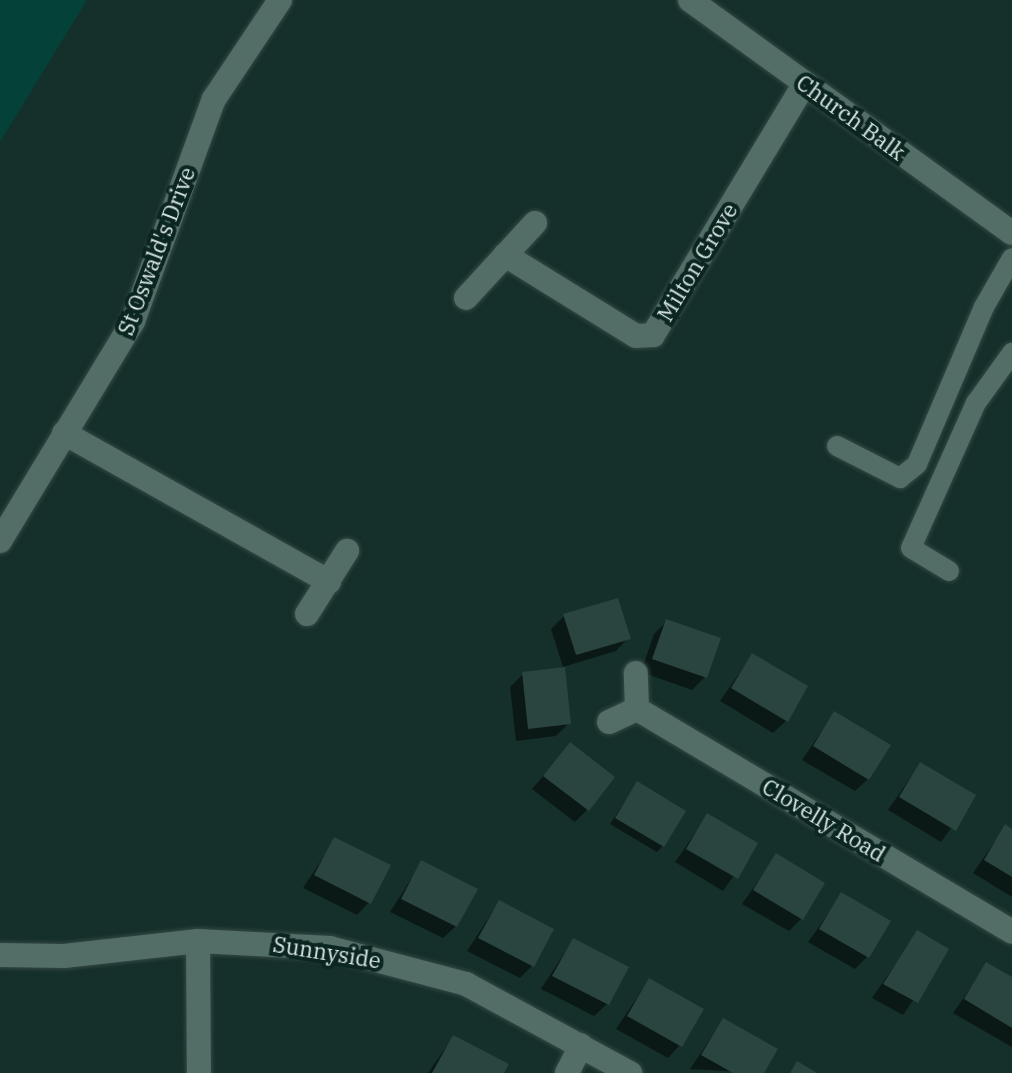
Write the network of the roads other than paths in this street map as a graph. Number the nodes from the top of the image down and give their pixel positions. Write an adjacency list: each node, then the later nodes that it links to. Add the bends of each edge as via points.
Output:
1 (280, 0): 10 (street, St Oswald's Drive, via 214,99 133,321)
2 (690, 0): 3 (street, Church Balk)
3 (805, 83): 5 (street, Church Balk); 6 (street, Milton Grove, via 653,335 636,336)
4 (535, 223): 6 (street)
5 (1012, 233)
6 (505, 255): 8 (street)
7 (1012, 258): 11 (lane, via 984,307 917,464 900,478)
8 (466, 298)
9 (1012, 353): 14 (lane, via 970,414 911,548)
10 (64, 433): 12 (street, St Oswald's Drive); 15 (street)
11 (837, 446)
12 (0, 541)
13 (347, 551): 15 (street)
14 (949, 571)
15 (329, 582): 16 (street)
16 (307, 614)
17 (636, 673): 18 (street)
18 (637, 709): 19 (street); 20 (street, Clovelly Road)
19 (609, 722)
20 (1012, 932)
21 (198, 941): 22 (street, Sunnyside, via 64,956); 23 (street, Sunnyside, via 330,948 399,963 466,984); 24 (street)
22 (0, 955)
23 (581, 1045): 25 (street); 26 (street, Sunnyside)
24 (199, 1073)
25 (567, 1073)
26 (630, 1073)

